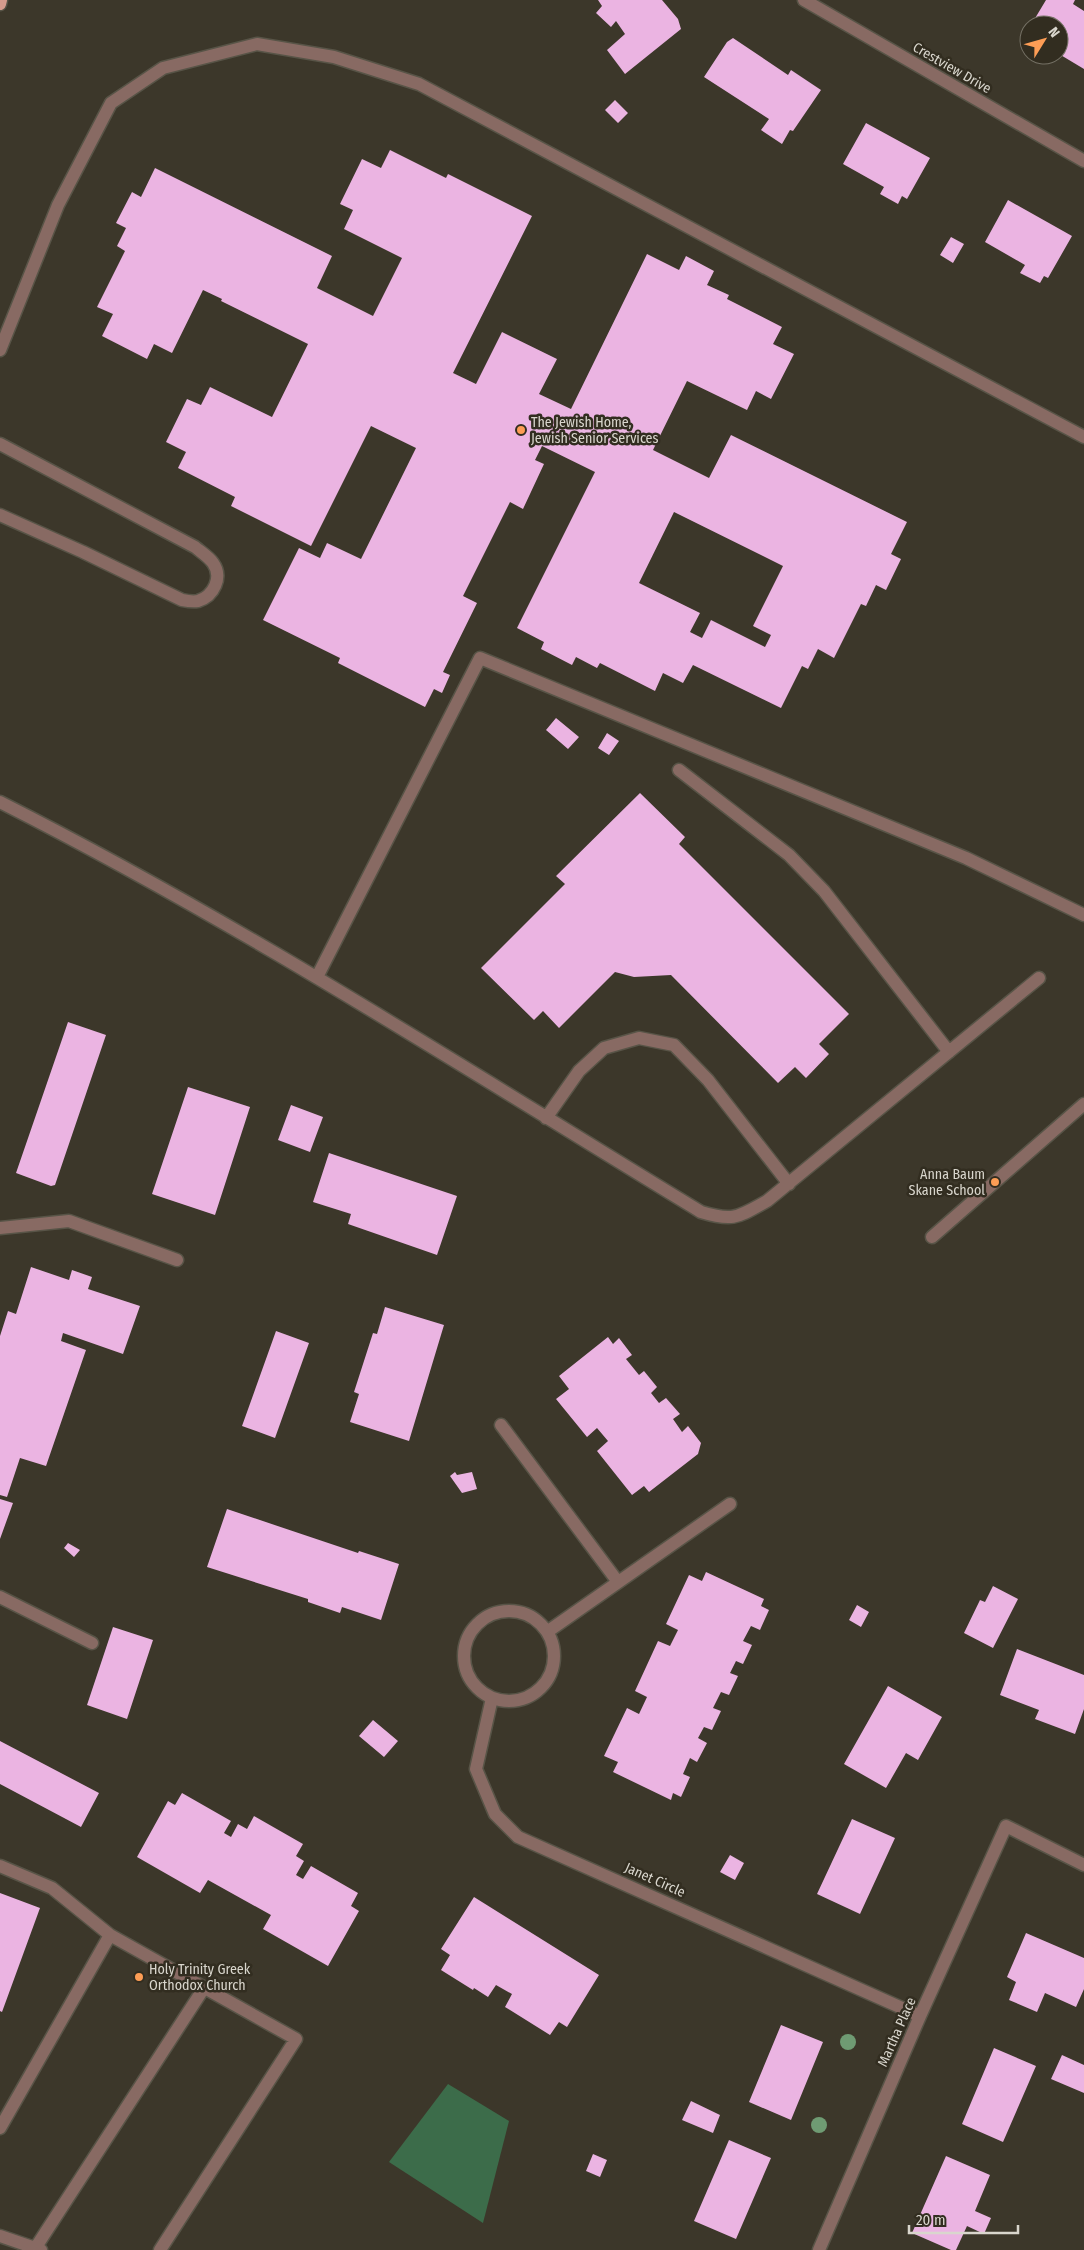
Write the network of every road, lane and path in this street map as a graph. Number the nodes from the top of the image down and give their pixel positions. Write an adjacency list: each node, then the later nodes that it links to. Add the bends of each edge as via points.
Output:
1 (804, 0): 2 (street, Crestview Drive)
2 (1084, 161)
3 (0, 350): 4 (street, via 58,205 112,103 164,68 257,44 334,57 419,84)
4 (1084, 437)
5 (0, 444): 6 (street, via 196,547 214,563 218,575 216,587 197,601 182,600)
6 (0, 515)
7 (679, 770): 12 (street, via 789,855 824,890)
8 (0, 802): 10 (street, via 85,845)
9 (1084, 915): 10 (street, via 966,858 480,658)
10 (317, 977): 14 (street)
11 (1039, 978): 12 (street)
12 (949, 1052): 15 (street)
13 (1084, 1104): 17 (street)
14 (546, 1118): 15 (street, via 701,1212 724,1219 767,1201); 15 (street, via 579,1071 604,1048 639,1038 674,1046 708,1080)
15 (789, 1184)
16 (0, 1228): 18 (street, via 69,1221)
17 (932, 1237)
18 (177, 1260)
19 (501, 1425): 21 (street)
20 (730, 1504): 21 (street)
21 (618, 1582): 23 (street)
22 (0, 1596): 24 (street)
23 (547, 1632): 25 (street, via 554,1645 554,1660 552,1674 544,1686 520,1701); 25 (street, via 530,1615 517,1611 490,1615 478,1623 464,1649 465,1664 469,1678)
24 (92, 1643)
25 (492, 1698): 30 (street, Janet Circle, via 476,1769 495,1814 518,1837)
26 (1084, 1865): 30 (street, Martha Place, via 1006,1826)
27 (0, 1866): 28 (street, via 52,1888)
28 (110, 1935): 29 (street); 31 (street)
29 (204, 1988): 33 (street); 34 (street, via 296,2039)
30 (920, 2016): 35 (street, Martha Place)
31 (0, 2128)
32 (0, 2236): 33 (street)
33 (38, 2248)
34 (160, 2250)
35 (819, 2250)

